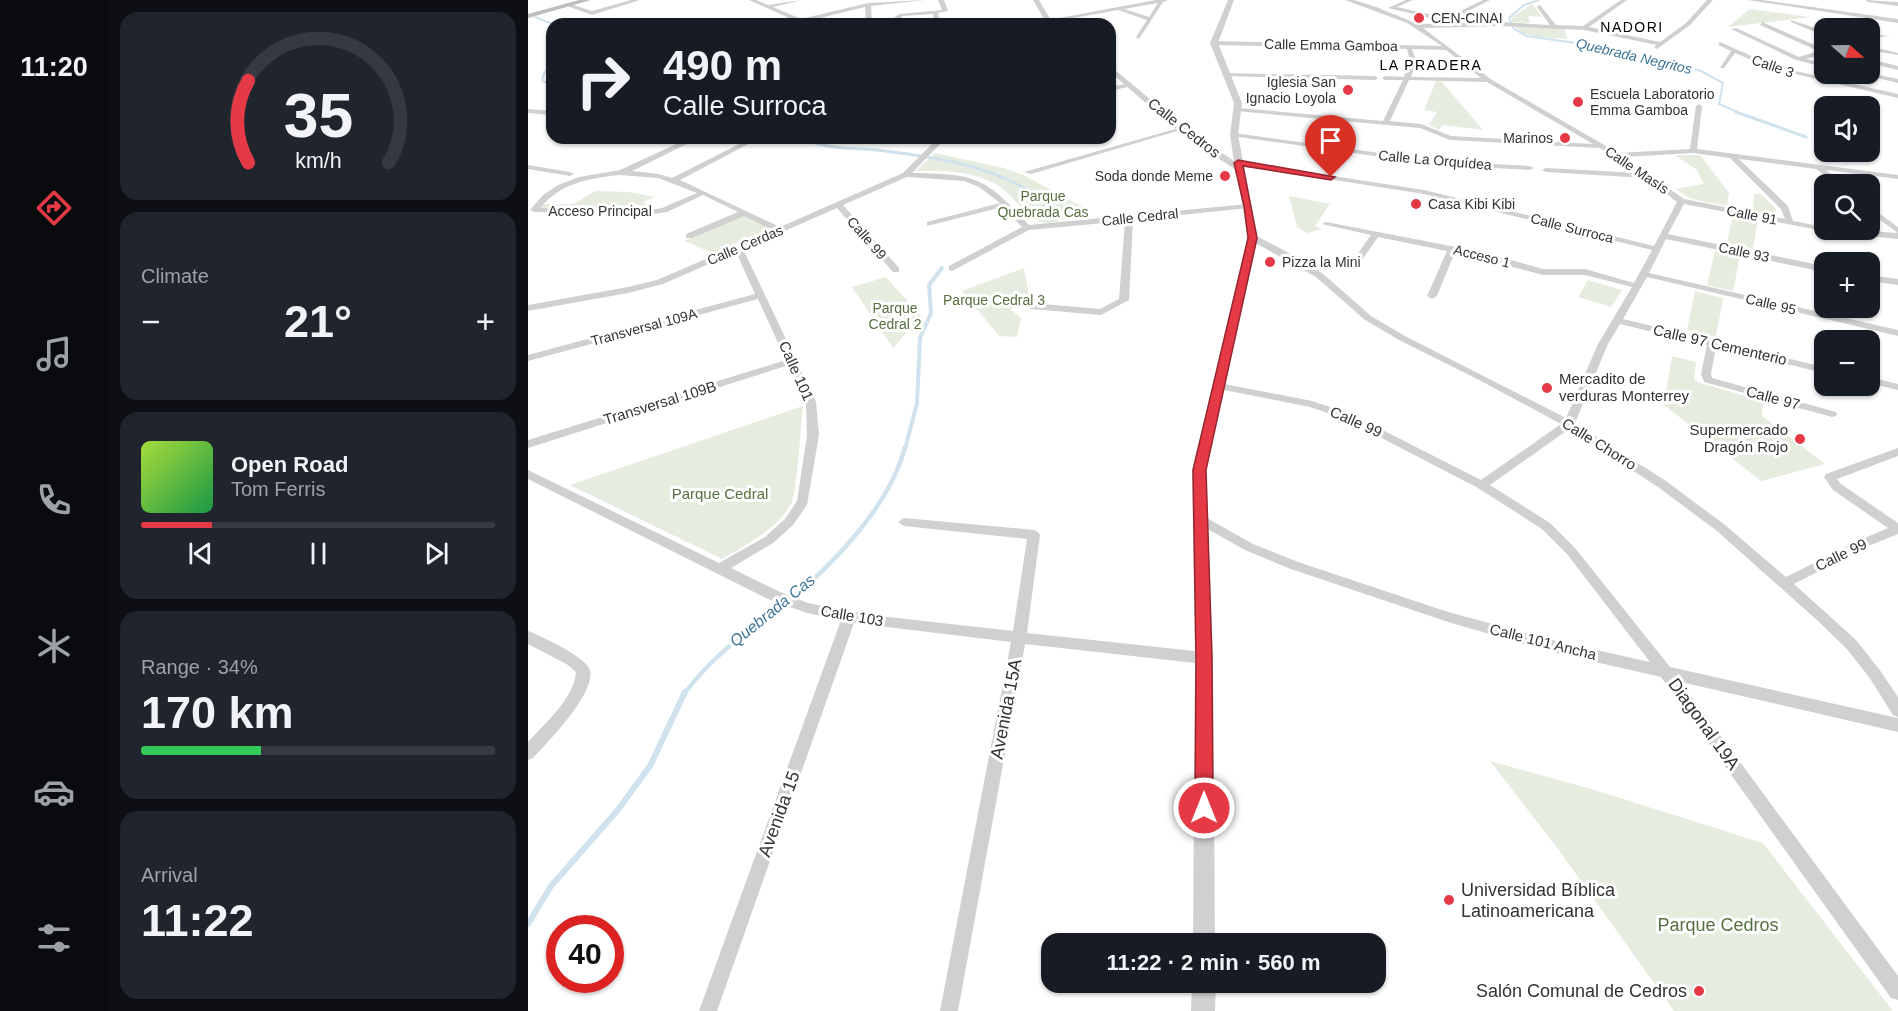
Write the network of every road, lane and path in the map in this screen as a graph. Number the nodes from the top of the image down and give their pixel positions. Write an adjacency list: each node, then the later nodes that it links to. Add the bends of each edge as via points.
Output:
1 (637, 0): 18 (street, via 592,12)
2 (752, 0): 21 (street)
3 (799, 0): 21 (street)
4 (923, 0): 20 (street)
5 (941, 0): 26 (street, via 945,11)
6 (1035, 0): 33 (street)
7 (1164, 0): 23 (street); 35 (street)
8 (1231, 0): 48 (street)
9 (1348, 0): 25 (street, Calle Masís)
10 (1410, 0): 24 (street)
11 (1487, 0): 24 (street, via 1447,20)
12 (1608, 0): 17 (street)
13 (1710, 0): 42 (street, via 1660,46)
14 (1751, 0): 37 (street)
15 (1868, 0): 19 (street)
16 (584, 1): 18 (main road)
17 (1622, 1): 42 (street)
18 (567, 3): 27 (main road)
19 (1898, 4)
20 (868, 5): 29 (street); 30 (street)
21 (767, 7): 28 (street)
22 (1540, 7): 41 (street)
23 (1116, 8): 34 (street); 35 (street)
24 (1394, 8): 25 (street)
25 (1385, 11): 40 (street, Calle Masís)
26 (935, 12): 31 (street); 32 (street)
27 (528, 17): 38 (main road)
28 (793, 18)
29 (813, 18)
30 (869, 18)
31 (899, 18)
32 (936, 18)
33 (1045, 18)
34 (1071, 18)
35 (1150, 19): 47 (street)
36 (1793, 21): 44 (street)
37 (1898, 21)
38 (528, 24)
39 (1762, 24): 51 (street)
40 (1418, 26): 41 (street); 52 (street, Calle Masís)
41 (1554, 26): 42 (street)
42 (1584, 28)
43 (1734, 29): 57 (street)
44 (1814, 30)
45 (1880, 36): 46 (street)
46 (1887, 36)
47 (1139, 37)
48 (1214, 43): 50 (street, Calle Emma Gamboa); 64 (street)
49 (1720, 44): 54 (street, Calle 3)
50 (1409, 47): 52 (street, Calle Emma Gamboa); 68 (street, via 1413,61)
51 (1814, 47)
52 (1448, 48): 69 (street, Calle Masís)
53 (1880, 50): 56 (street)
54 (1734, 51): 60 (street); 62 (street, Calle 3)
55 (1814, 54): 57 (street)
56 (1896, 54)
57 (1798, 59): 58 (street); 62 (street)
58 (1814, 63)
59 (1880, 64): 61 (street)
60 (1722, 67)
61 (1898, 68)
62 (1770, 70): 73 (street, Calle 3)
63 (1116, 73): 71 (street, Calle Cedros)
64 (1226, 75): 66 (street); 75 (street)
65 (1880, 77): 70 (street)
66 (1375, 78)
67 (1385, 78): 68 (street)
68 (1406, 78): 69 (street); 78 (street)
69 (1488, 80): 84 (street, Calle Masís)
70 (1898, 81)
71 (1130, 85): 72 (street); 79 (street, Calle Cedros)
72 (1116, 88)
73 (1898, 96)
74 (1699, 106): 85 (street)
75 (1238, 110): 78 (street); 80 (street)
76 (528, 111): 77 (street)
77 (546, 112)
78 (1386, 122): 84 (street, via 1421,126 1450,138)
79 (1181, 129): 88 (street, Calle Cedros); 93 (street)
80 (1234, 135): 88 (street); 90 (street, Calle La Orquídea, via 1438,163)
81 (682, 144): 95 (street)
82 (744, 144): 100 (street)
83 (935, 144): 97 (street, Calle Cerdas)
84 (1600, 146): 86 (street, Calle Masís)
85 (1693, 151): 86 (street); 87 (street)
86 (1614, 155): 98 (street, Calle Masís)
87 (1731, 155): 91 (street); 109 (street, via 1785,208)
88 (1238, 165): 105 (street); 124 (street, Calle Surroca, via 1424,192)
89 (528, 167): 94 (street)
90 (1530, 168)
91 (1819, 168): 96 (street); 99 (street)
92 (1546, 170): 98 (street)
93 (1028, 172)
94 (570, 174)
95 (620, 174): 100 (street, Acceso Principal); 101 (street, Acceso Principal, via 574,179 543,199 534,210 652,212)
96 (1827, 174)
97 (906, 175): 103 (street, via 968,180); 104 (street, Calle Cerdas)
98 (1647, 176): 102 (street, Calle Masís)
99 (1898, 177)
100 (674, 180): 101 (street, Acceso Principal)
101 (702, 193): 106 (street, Acceso Principal)
102 (1681, 201): 109 (street, Calle 91); 119 (street, Calle Masís)
103 (1005, 204): 110 (street); 113 (street)
104 (839, 205): 114 (street, Calle Cerdas); 128 (street, Calle 99)
105 (1248, 206): 108 (street, Calle Cedral); 121 (street)
106 (743, 213): 114 (street, Acceso Principal); 118 (street)
107 (1880, 217): 115 (street)
108 (1130, 219): 113 (street, Calle Cedral); 135 (street, via 1124,300 1101,312)
109 (1790, 223): 112 (street, Calle 91)
110 (930, 224)
111 (1326, 224): 116 (street, Acceso 1)
112 (1814, 227)
113 (1027, 228): 127 (street)
114 (780, 230): 122 (street, Calle Cerdas)
115 (1898, 231)
116 (1376, 234): 123 (street, Acceso 1); 125 (street)
117 (1880, 234): 120 (street)
118 (689, 236)
119 (1665, 236): 124 (street, Calle Masís); 126 (street, Calle 93)
120 (1898, 236)
121 (1253, 238): 144 (street); 147 (street, Calle Chorro, via 1319,275 1368,318)
122 (738, 248): 133 (street, Calle 101); 136 (street, Calle Cerdas, via 644,287)
123 (1452, 249): 132 (street, Acceso 1, via 1543,272 1585,272); 134 (street)
124 (1657, 249): 129 (street, Calle Masís)
125 (1359, 258)
126 (1814, 267)
127 (952, 268)
128 (896, 270)
129 (1644, 274): 132 (street, Calle Masís); 138 (street, Calle 95)
130 (1880, 280): 131 (street)
131 (1898, 282)
132 (1637, 286): 137 (street, Calle Masís)
133 (760, 296): 140 (street, Transversal 109A); 141 (street, Calle 101)
134 (1431, 296)
135 (1031, 306)
136 (528, 308)
137 (1616, 320): 139 (street, Calle 97 Cementerio); 147 (street, Calle Masís)
138 (1898, 333)
139 (1712, 343): 142 (street, Calle 97 Cementerio); 146 (street, Calle 97, via 1706,378 1714,383)
140 (528, 358)
141 (792, 361): 148 (street, Transversal 109B); 155 (street, Calle 101, via 812,402 813,435 803,502 789,522 768,540)
142 (1814, 368)
143 (1880, 383): 145 (street)
144 (1220, 386): 151 (street, Calle 99, via 1312,404 1347,416); 152 (street, via 1199,470)
145 (1898, 387)
146 (1832, 414)
147 (1569, 424): 151 (street); 156 (street, Calle Chorro, via 1662,484)
148 (528, 444)
149 (1898, 452): 154 (street, via 1832,474 1830,479)
150 (528, 474): 155 (street, Calle 103)
151 (1482, 485): 161 (street, Diagonal 19A, via 1546,526 1571,550)
152 (1201, 520): 160 (street); 161 (street, Calle 101 Ancha, via 1249,547 1293,565 1448,617 1556,647)
153 (904, 522): 159 (street, Avenida 15A, via 1034,535)
154 (1898, 529): 156 (street, Calle 99)
155 (721, 568): 157 (street, Calle 103, via 773,595 807,608)
156 (1785, 583): 162 (street, Calle Chorro, via 1851,644)
157 (849, 617): 159 (street, Calle 103); 168 (street, Avenida 15)
158 (528, 637): 164 (street, via 573,661 583,673 582,685 572,701)
159 (1019, 638): 160 (street, Calle 103); 169 (street, Avenida 15A)
160 (1204, 658): 165 (street)
161 (1665, 671): 163 (street, Calle 101 Ancha); 166 (street, Diagonal 19A)
162 (1898, 710)
163 (1898, 725)
164 (528, 753)
165 (1204, 933)
166 (1898, 991)
167 (1203, 993): 170 (street)
168 (708, 1011)
169 (950, 1011)
170 (1203, 1011)

